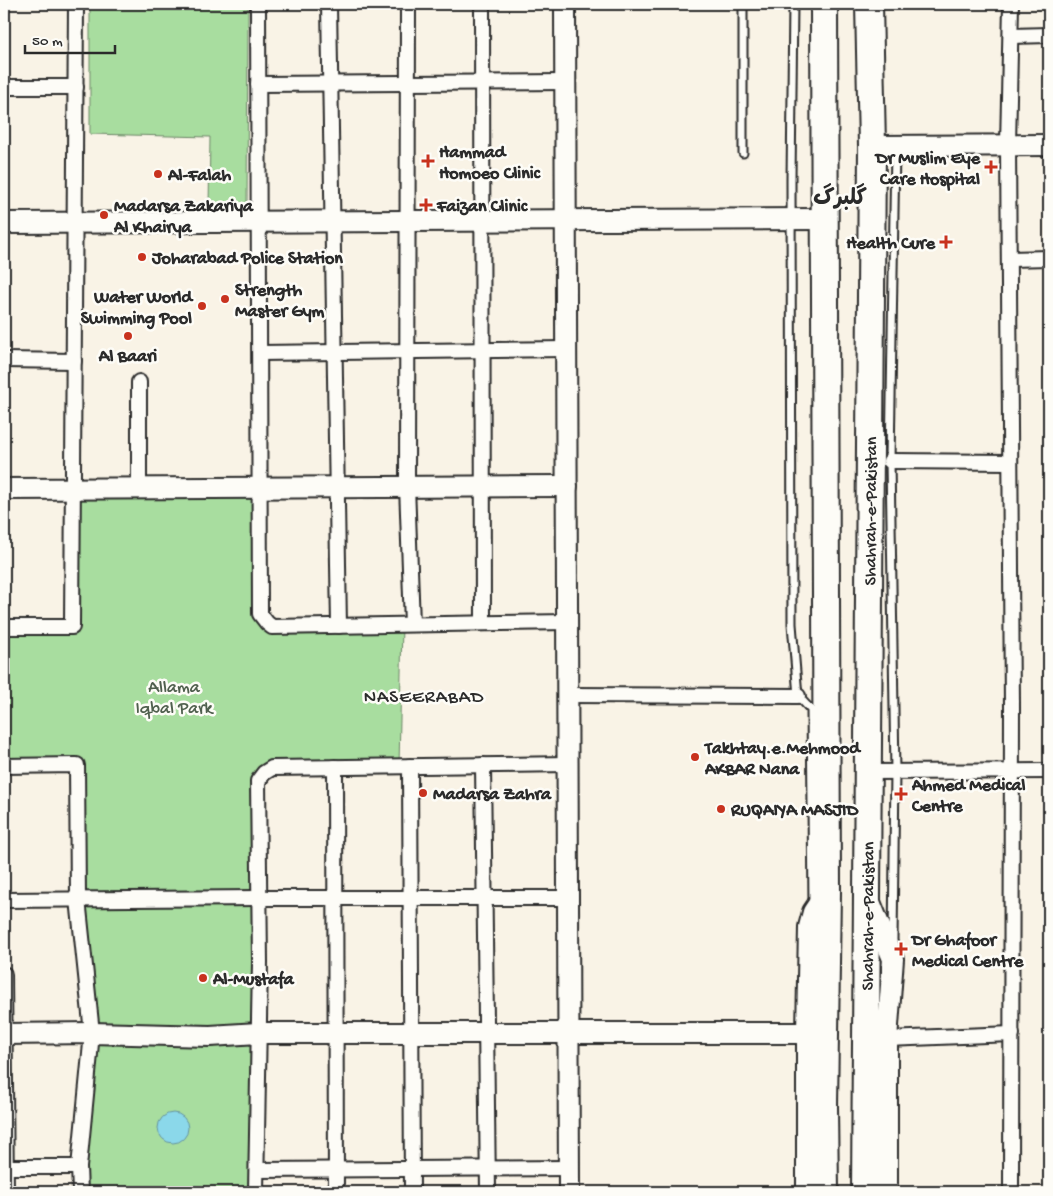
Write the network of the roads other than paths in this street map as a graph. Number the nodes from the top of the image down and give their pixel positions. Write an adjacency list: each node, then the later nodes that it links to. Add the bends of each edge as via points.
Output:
1 (76, 4): 20 (street)
2 (258, 4): 17 (street)
3 (329, 4): 18 (street)
4 (408, 4): 14 (street)
5 (482, 4): 15 (street)
6 (564, 4): 16 (street)
7 (743, 4): 24 (lane)
8 (792, 4): 29 (lane)
9 (824, 4): 25 (highway)
10 (869, 4): 23 (highway, Shahrah-e-Pakistan)
11 (1011, 4): 13 (street)
12 (1049, 35): 13 (street)
13 (1011, 36): 21 (street)
14 (408, 82): 15 (street); 18 (street); 26 (street)
15 (482, 82): 16 (street); 27 (street)
16 (565, 82): 28 (street)
17 (258, 84): 18 (street); 30 (street)
18 (330, 84): 31 (street)
19 (4, 87): 20 (street)
20 (76, 87): 33 (street)
21 (1008, 145): 22 (street); 23 (street); 35 (street)
22 (1049, 145)
23 (883, 146): 44 (lane); 68 (highway, Shahrah-e-Pakistan)
24 (743, 153)
25 (825, 219): 29 (street); 78 (highway)
26 (408, 221): 27 (street); 31 (street); 38 (street)
27 (483, 221): 28 (street); 37 (street)
28 (566, 221): 29 (street); 36 (street)
29 (791, 221): 60 (lane, via 792,624)
30 (259, 222): 31 (street); 33 (street); 40 (street)
31 (332, 222): 39 (street)
32 (4, 223): 33 (street)
33 (75, 223): 42 (street)
34 (1049, 258): 35 (street)
35 (1009, 259): 45 (street)
36 (566, 349): 37 (street); 48 (street)
37 (483, 350): 38 (street); 47 (street)
38 (408, 351): 39 (street); 46 (street)
39 (334, 352): 40 (street); 50 (street)
40 (260, 353): 49 (street)
41 (4, 360): 42 (street)
42 (74, 360): 52 (street)
43 (139, 382): 53 (street)
44 (890, 461): 45 (street); 66 (lane)
45 (1010, 462): 69 (street)
46 (407, 486): 47 (street); 50 (street); 56 (street)
47 (484, 486): 48 (street); 55 (street)
48 (567, 486): 54 (street)
49 (261, 487): 50 (street); 53 (street); 57 (street, via 260,614 272,627)
50 (337, 487): 57 (street)
51 (4, 488): 52 (street)
52 (73, 488): 53 (street); 58 (street, via 72,627)
53 (139, 488)
54 (567, 622): 55 (street); 59 (street)
55 (483, 623): 56 (street)
56 (412, 624): 57 (street)
57 (339, 626)
58 (4, 627)
59 (568, 695): 60 (street); 61 (street)
60 (798, 696): 78 (lane, via 812,710)
61 (568, 764): 62 (street); 74 (street)
62 (484, 765): 64 (street); 73 (street)
63 (4, 766): 76 (street, via 77,765)
64 (410, 766): 65 (street); 72 (street)
65 (334, 767): 70 (street, via 272,768 258,781); 71 (street)
66 (895, 771): 68 (street); 69 (street); 79 (lane)
67 (1049, 771): 69 (street)
68 (869, 772): 75 (highway, Shahrah-e-Pakistan)
69 (1012, 772): 89 (street)
70 (258, 898): 71 (street); 76 (street); 88 (street)
71 (335, 898): 72 (street); 83 (street)
72 (411, 898): 73 (street); 84 (street)
73 (485, 898): 74 (street); 85 (street)
74 (568, 898): 86 (street)
75 (868, 898): 79 (street); 107 (highway, Shahrah-e-Pakistan)
76 (78, 899): 77 (street); 82 (street)
77 (4, 900)
78 (820, 901): 81 (highway)
79 (893, 959): 90 (street)
80 (4, 974): 87 (street)
81 (816, 1024): 86 (street); 105 (street); 106 (highway)
82 (92, 1032): 87 (street); 88 (street, via 210,1036); 92 (street)
83 (335, 1033): 84 (street); 88 (street); 97 (street)
84 (411, 1033): 85 (street); 95 (street)
85 (486, 1033): 86 (street); 93 (street)
86 (569, 1033): 94 (street)
87 (4, 1034): 91 (street)
88 (258, 1034): 96 (street)
89 (1012, 1034): 90 (street); 109 (street)
90 (887, 1039): 108 (street)
91 (4, 1167): 92 (street); 98 (street)
92 (79, 1167): 99 (street)
93 (488, 1168): 94 (street); 95 (street); 103 (street)
94 (569, 1168): 104 (street)
95 (412, 1169): 97 (street); 102 (street)
96 (256, 1170): 97 (street); 100 (street)
97 (336, 1170): 101 (street)
98 (6, 1192)
99 (80, 1192)
100 (256, 1192)
101 (336, 1192)
102 (412, 1192)
103 (488, 1192)
104 (569, 1192)
105 (807, 1192)
106 (825, 1192)
107 (865, 1192)
108 (887, 1192)
109 (1011, 1192)

